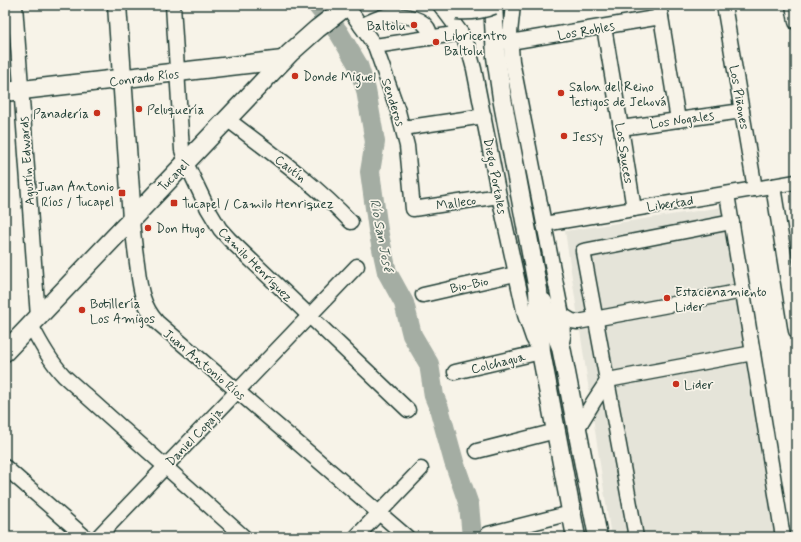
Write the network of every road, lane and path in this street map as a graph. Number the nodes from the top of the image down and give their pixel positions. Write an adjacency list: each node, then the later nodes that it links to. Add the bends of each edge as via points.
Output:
1 (15, 5): 21 (street, Agustín Edwards)
2 (117, 5): 20 (main road, Juan Antonio Ríos)
3 (173, 5): 19 (street, Camilo Henríquez)
4 (493, 5): 9 (main road, bridge, via 474,10); 43 (main road, Diego Portales, via 496,57 502,98)
5 (512, 5): 16 (street, Diego Portales)
6 (724, 5): 22 (street, Los Piñones)
7 (793, 5): 11 (street)
8 (346, 7): 12 (street, Senderos); 18 (main road, Tucapel, via 317,28)
9 (446, 7): 14 (street, Diego Portales)
10 (660, 11): 13 (street, Los Robles); 25 (street)
11 (796, 22)
12 (361, 26): 15 (street, via 384,16 406,16 425,24); 17 (street, Senderos)
13 (604, 27): 16 (street, Los Robles); 27 (street, Los Sauces)
14 (461, 33): 15 (street); 23 (street, Diego Portales, via 472,61)
15 (430, 38): 17 (street)
16 (510, 42): 39 (street, Diego Portales)
17 (375, 46): 26 (street, Senderos)
18 (283, 60): 19 (main road, Conrado Ríos); 24 (main road, Tucapel)
19 (177, 73): 20 (main road, Conrado Ríos); 28 (street, Camilo Henríquez, via 182,144)
20 (122, 79): 21 (main road, Conrado Ríos); 36 (main road, Juan Antonio Ríos)
21 (13, 92): 49 (street, Agustín Edwards)
22 (742, 111): 25 (street, Los Nogales); 31 (street, Los Piñones)
23 (484, 116): 26 (street); 33 (street, Diego Portales)
24 (227, 119): 28 (main road, Tucapel); 37 (street, Cautín, via 314,186)
25 (678, 120): 27 (street, Los Nogales)
26 (403, 128): 34 (street, Senderos)
27 (621, 128): 35 (street, Los Sauces)
28 (186, 163): 36 (main road, Tucapel); 46 (street, Camilo Henríquez, via 208,209 228,239)
29 (796, 182): 30 (street, Libertad)
30 (773, 186): 31 (street, Libertad); 40 (street)
31 (755, 189): 32 (street, Libertad)
32 (727, 194): 35 (street, Libertad); 38 (street)
33 (499, 196): 34 (street, Malleco); 42 (street, Diego Portales)
34 (414, 208)
35 (634, 209): 39 (street, Libertad)
36 (132, 219): 49 (main road, Tucapel); 57 (street, Juan Antonio Ríos, via 140,291 148,310 163,328)
37 (352, 222)
38 (732, 222): 44 (street); 48 (street, via 583,251)
39 (544, 224): 47 (street, Diego Portales)
40 (791, 262): 50 (street)
41 (357, 266): 46 (street, Daniel Copaja)
42 (516, 274): 45 (street, Bio-Bio); 53 (street, Diego Portales, via 528,327)
43 (538, 290): 51 (main road, Diego Portales); 53 (main road, Diego Portales)
44 (743, 291): 48 (street); 54 (street)
45 (423, 294)
46 (309, 316): 57 (street, Daniel Copaja); 58 (street, Camilo Henríquez)
47 (562, 316): 48 (street, via 578,322); 51 (street, Diego Portales)
48 (596, 319): 56 (street)
49 (34, 321): 52 (main road, Tucapel); 63 (street, Agustín Edwards, via 43,349 64,376)
50 (796, 331)
51 (561, 347): 59 (main road, Diego Portales)
52 (5, 352)
53 (541, 352): 55 (street, Colchagua); 60 (main road, Diego Portales)
54 (753, 353): 56 (street); 76 (street)
55 (455, 372)
56 (608, 380): 59 (street); 75 (street)
57 (238, 391): 63 (street, Daniel Copaja); 65 (street, Juan Antonio Ríos)
58 (408, 410)
59 (577, 429): 74 (main road, Diego Portales)
60 (556, 431): 61 (street); 66 (main road, Diego Portales)
61 (477, 450)
62 (5, 467): 68 (street)
63 (165, 467): 69 (street, Daniel Copaja); 70 (street, Agustín Edwards)
64 (421, 469): 65 (street)
65 (379, 513): 71 (street); 72 (street, Juan Antonio Ríos)
66 (571, 514): 67 (street); 73 (main road, Diego Portales)
67 (488, 534)
68 (85, 537)
69 (98, 537)
70 (244, 537)
71 (356, 537)
72 (407, 537)
73 (576, 537)
74 (598, 537)
75 (636, 537)
76 (783, 537)

